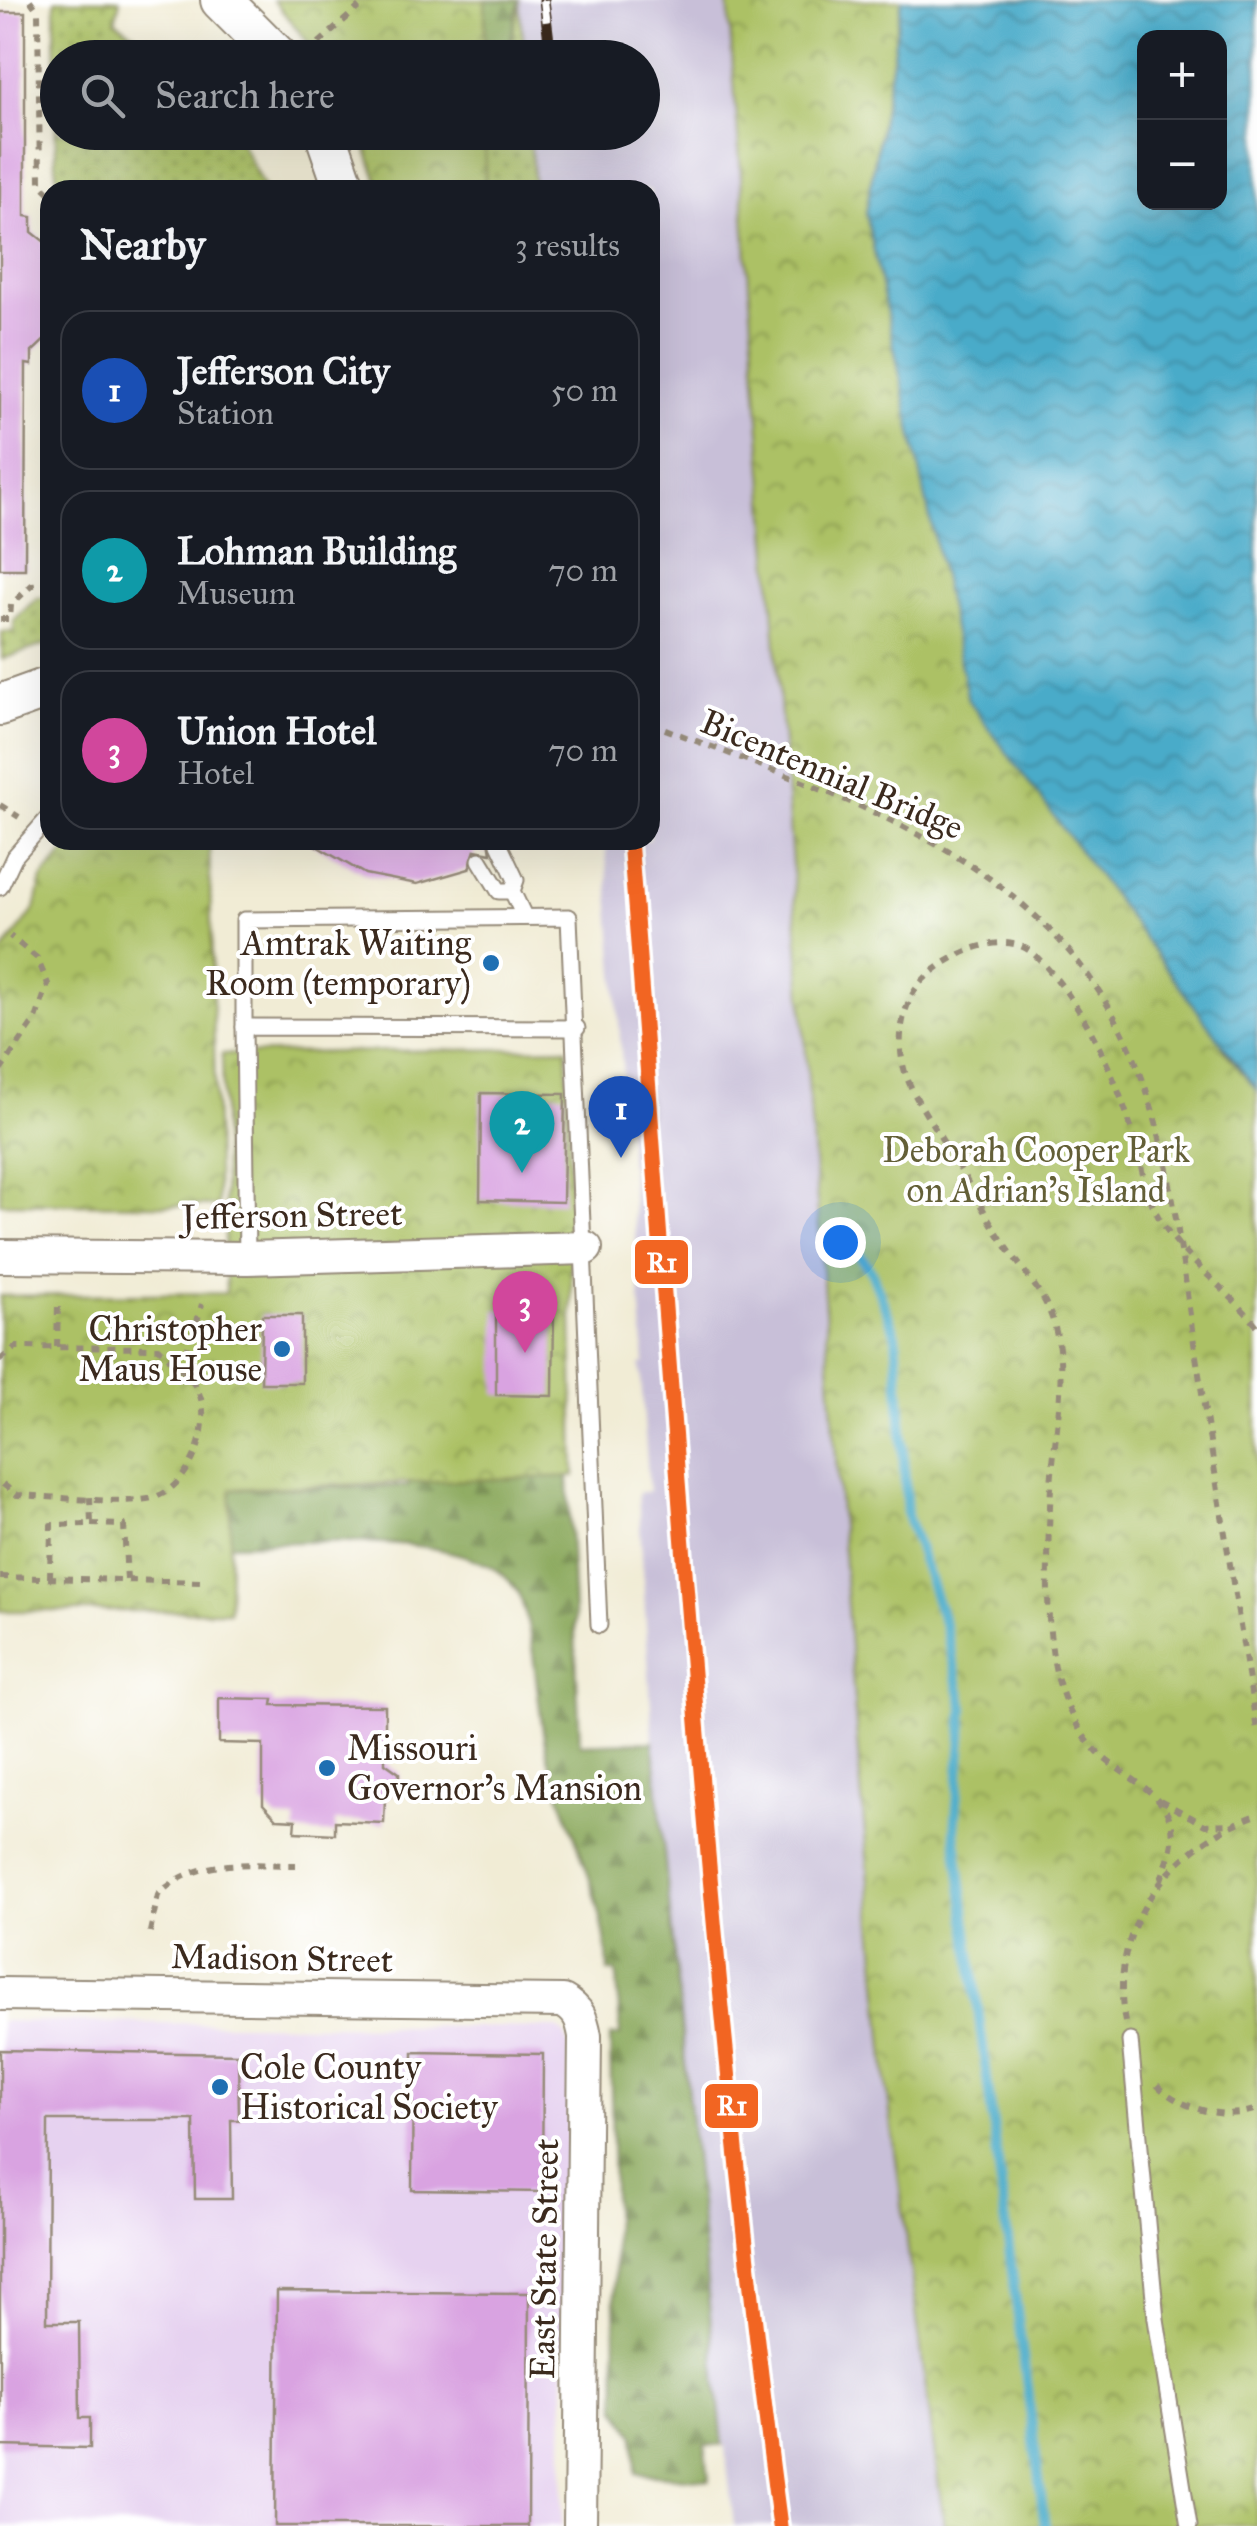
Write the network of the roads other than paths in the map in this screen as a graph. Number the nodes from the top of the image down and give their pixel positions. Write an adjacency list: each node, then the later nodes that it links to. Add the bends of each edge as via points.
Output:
1 (222, 0): 2 (street)
2 (261, 40)
3 (331, 150): 4 (street)
4 (342, 180)
5 (40, 691): 6 (street)
6 (0, 705)
7 (40, 827): 10 (lane, via 14,857)
8 (502, 850): 11 (lane, via 516,880)
9 (480, 860): 11 (lane, via 499,890)
10 (0, 888)
11 (512, 891): 12 (lane)
12 (523, 914): 13 (lane, via 244,920); 14 (lane, via 570,917)
13 (244, 1027): 14 (lane); 17 (lane)
14 (577, 1028): 15 (lane)
15 (586, 1248): 17 (street, Jefferson Street); 18 (lane)
16 (0, 1256): 17 (street, Jefferson Street)
17 (247, 1258)
18 (600, 1626)
19 (0, 1994): 20 (street, Madison Street)
20 (563, 2002): 22 (street, East State Street, via 580,2014 585,2036)
21 (1130, 2041): 23 (lane, via 1156,2319)
22 (580, 2526)
23 (1188, 2526)

